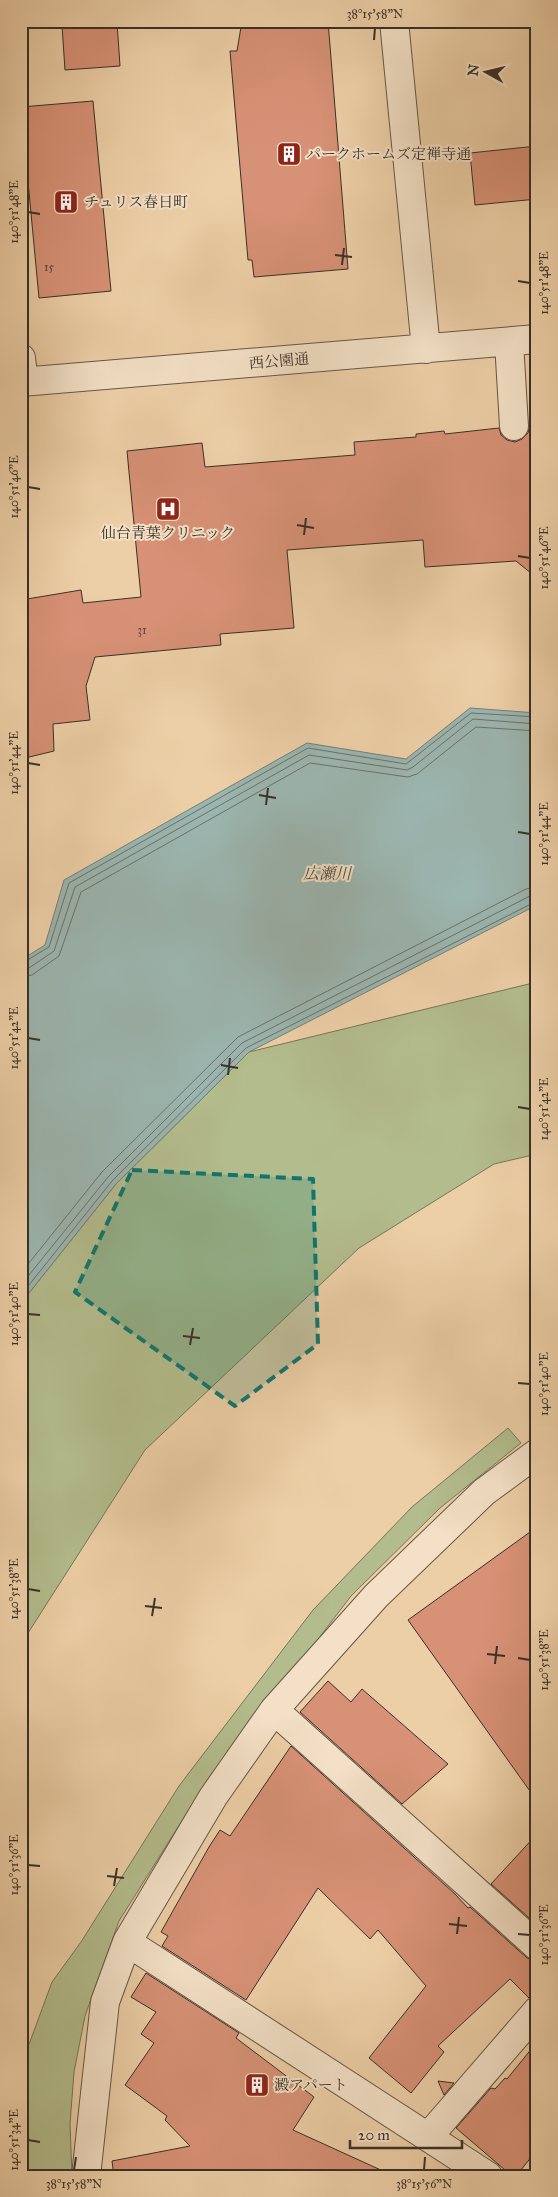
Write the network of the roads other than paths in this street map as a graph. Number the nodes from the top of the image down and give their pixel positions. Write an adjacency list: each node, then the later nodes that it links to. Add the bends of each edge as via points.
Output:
1 (394, 21): 4 (street)
2 (537, 339): 3 (street, 西公園通)
3 (509, 342): 4 (street, 西公園通); 6 (street)
4 (426, 349): 5 (street, 西公園通)
5 (22, 374)
6 (514, 426)
7 (537, 1453): 8 (street, via 484,1492 376,1596)
8 (274, 1710): 9 (street, via 214,1797); 10 (street)
9 (127, 1942): 12 (street); 13 (street, via 105,2002)
10 (537, 1946)
11 (537, 2011): 12 (street)
12 (428, 2137): 14 (street)
13 (86, 2176)
14 (488, 2176)

